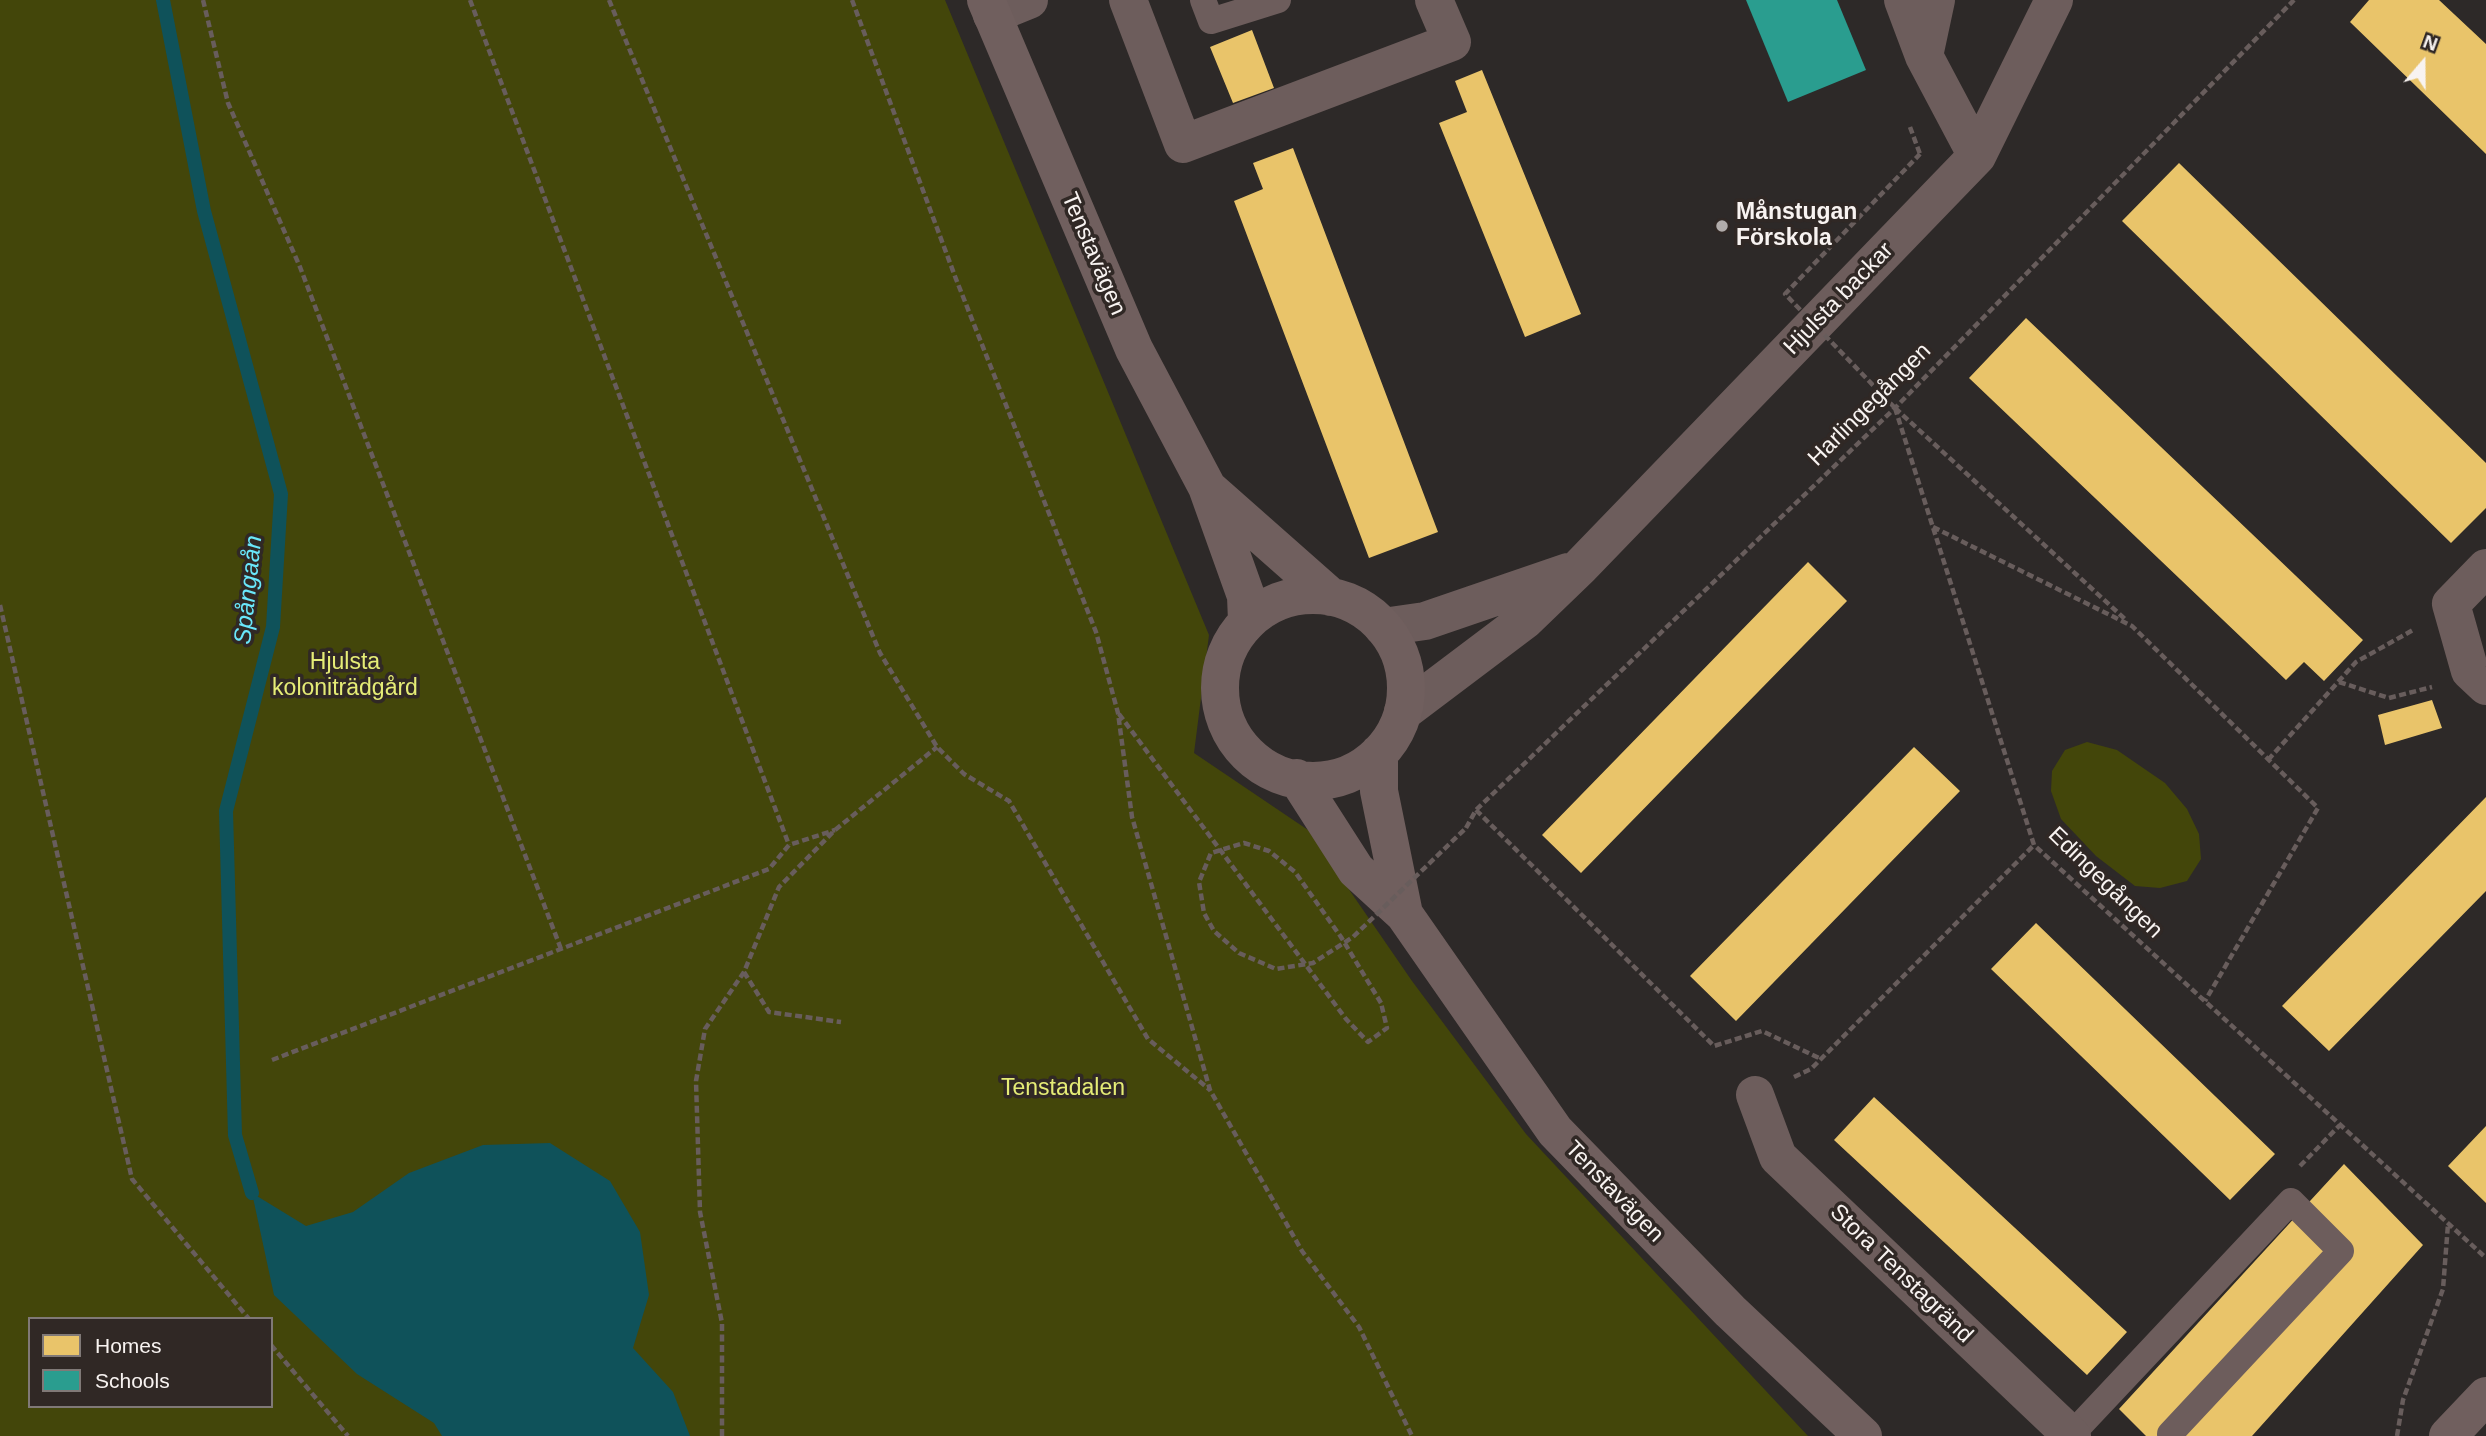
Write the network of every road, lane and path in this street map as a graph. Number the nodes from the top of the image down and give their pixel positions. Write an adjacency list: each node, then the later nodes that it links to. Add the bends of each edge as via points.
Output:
1 (203, 0): 43 (path, via 228,103 300,267)
2 (470, 0): 40 (path)
3 (609, 0): 34 (path, via 880,653)
4 (852, 0): 33 (path, via 1096,632)
5 (1029, 0): 14 (street, Tenstavägen)
6 (1128, 0): 9 (street, via 1183,144 1452,42)
7 (1203, 0): 8 (lane, via 1211,21)
8 (1278, 0)
9 (1434, 0)
10 (1903, 0): 15 (street)
11 (1936, 0): 15 (street)
12 (2054, 0): 17 (street, Hjulsta backar)
13 (2294, 0): 18 (path, Harlingegången)
14 (989, 7): 19 (street, Tenstavägen, via 1134,349)
15 (1924, 56): 17 (street)
16 (1920, 154): 18 (path, bridge, via 1786,294)
17 (1977, 156): 21 (street, Hjulsta backar)
18 (1895, 408): 20 (path, Edingegången); 26 (path); 38 (path, Harlingegången)
19 (1207, 487): 23 (street, Tenstavägen); 25 (street, Tenstavägen, via 1246,596)
20 (1933, 526): 26 (path); 41 (path, Edingegången)
21 (1580, 568): 27 (street, Hjulsta backar, via 1425,621); 32 (street, Hjulsta backar, via 1525,620)
22 (2486, 568): 31 (street, via 2451,604 2470,671)
23 (1331, 597): 25 (street, Tenstavägen, via 1301,596 1272,603); 27 (street, Tenstavägen, via 1360,607)
24 (0, 605): 55 (path, via 132,1179)
25 (1247, 621): 37 (street, Tenstavägen, via 1228,647 1219,678 1221,710 1233,739 1255,763 1275,774)
26 (2132, 626): 36 (path)
27 (1383, 627): 32 (street, Tenstavägen, via 1399,652 1404,672)
28 (2413, 630): 29 (path, via 2356,662)
29 (2339, 682): 30 (path, via 2389,698); 36 (path)
30 (2437, 685)
31 (2486, 686)
32 (1404, 712): 35 (street, Tenstavägen)
33 (1118, 713): 38 (path, Harlingegången, bridge, via 1346,1019 1368,1042 1387,1028 1381,1003 1348,948 1341,937 1295,872 1269,851 1244,843 1211,853 1199,882 1205,914 1214,931 1239,953 1276,969 1313,963 1343,944 1353,937 1466,828); 49 (path, via 1132,817)
34 (937, 747): 39 (path); 49 (path, via 964,774 1009,802 1148,1039)
35 (1379, 753): 37 (street, Tenstavägen, via 1345,776); 42 (street, Tenstavägen, via 1379,791)
36 (2268, 760): 45 (path, via 2318,808)
37 (1297, 778): 42 (street, Tenstavägen, via 1356,870)
38 (1476, 810): 47 (path, via 1714,1046 1762,1031)
39 (835, 830): 40 (path); 44 (path, via 779,887)
40 (789, 845): 43 (path, via 769,869)
41 (2034, 845): 45 (path, Edingegången); 47 (path)
42 (1404, 914): 62 (street, Tenstavägen, via 1555,1130 1730,1311)
43 (561, 949): 48 (path)
44 (744, 972): 46 (path, via 769,1012); 60 (path, via 705,1030 696,1081 700,1212 722,1323)
45 (2204, 1001): 51 (path, Edingegången)
46 (841, 1022)
47 (1821, 1059): 50 (path, via 1811,1069)
48 (272, 1060)
49 (1210, 1090): 61 (path, via 1302,1251 1359,1327)
50 (1755, 1095): 63 (street, Stora Tenstagränd, via 1778,1157)
51 (2340, 1125): 52 (path); 53 (path, Edingegången)
52 (2312, 1153)
53 (2448, 1223): 54 (path, Edingegången); 64 (path, via 2443,1289 2403,1400)
54 (2486, 1258)
55 (247, 1317)
56 (273, 1347): 59 (path)
57 (2486, 1396): 65 (street)
58 (2170, 1434): 63 (lane, via 2341,1251 2291,1201)
59 (348, 1436)
60 (722, 1436)
61 (1412, 1436)
62 (1863, 1436)
63 (2071, 1436)
64 (2397, 1436)
65 (2448, 1436)

